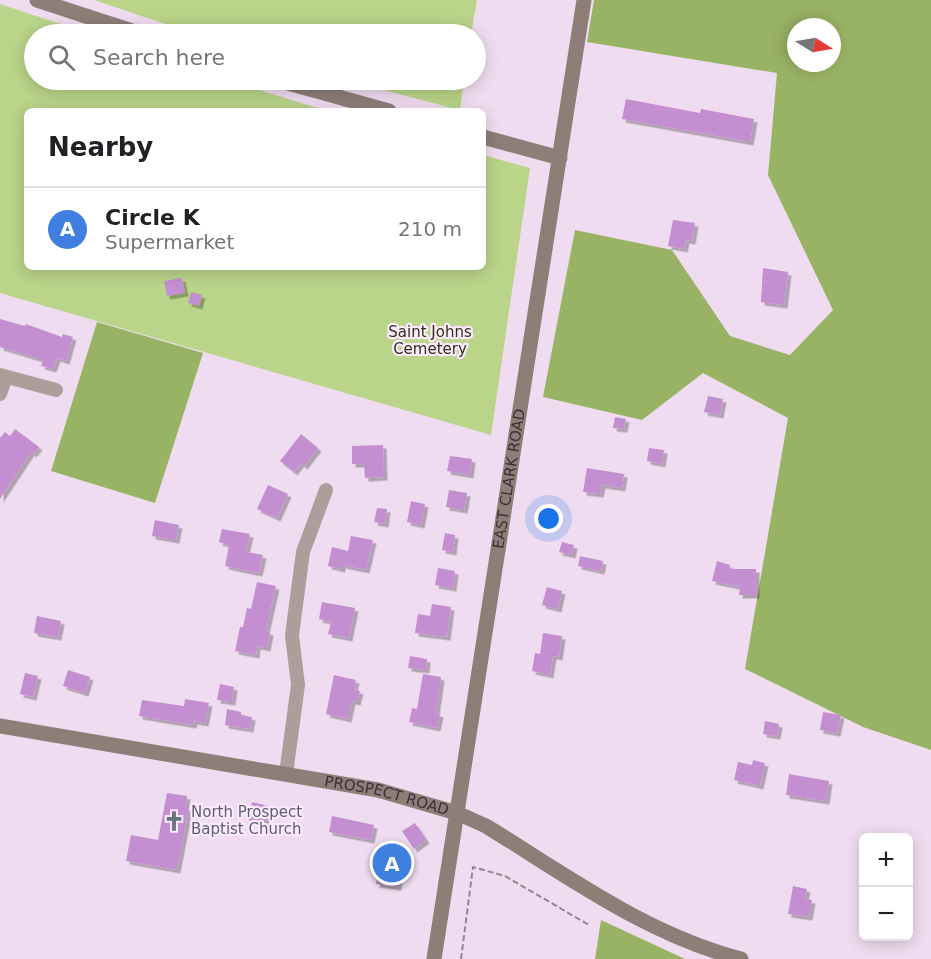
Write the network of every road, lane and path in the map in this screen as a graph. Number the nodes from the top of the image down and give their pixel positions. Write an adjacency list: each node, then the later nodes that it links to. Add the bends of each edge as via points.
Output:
1 (37, 0): 3 (main road)
2 (584, 0): 7 (main road, EAST CLARK ROAD)
3 (110, 24)
4 (314, 90): 5 (main road)
5 (378, 108)
6 (486, 138): 7 (main road)
7 (560, 158): 14 (main road, EAST CLARK ROAD)
8 (3, 376): 9 (street); 10 (street)
9 (56, 390)
10 (0, 394)
11 (326, 490): 13 (street, via 303,552 292,635 298,685)
12 (0, 726): 13 (main road, PROSPECT ROAD)
13 (286, 774): 14 (main road, PROSPECT ROAD, via 378,790)
14 (457, 813): 16 (main road, EAST CLARK ROAD); 18 (main road, PROSPECT ROAD, via 486,826 660,931)
15 (589, 926): 17 (path, via 505,876 473,867)
16 (434, 959)
17 (461, 959)
18 (741, 959)

